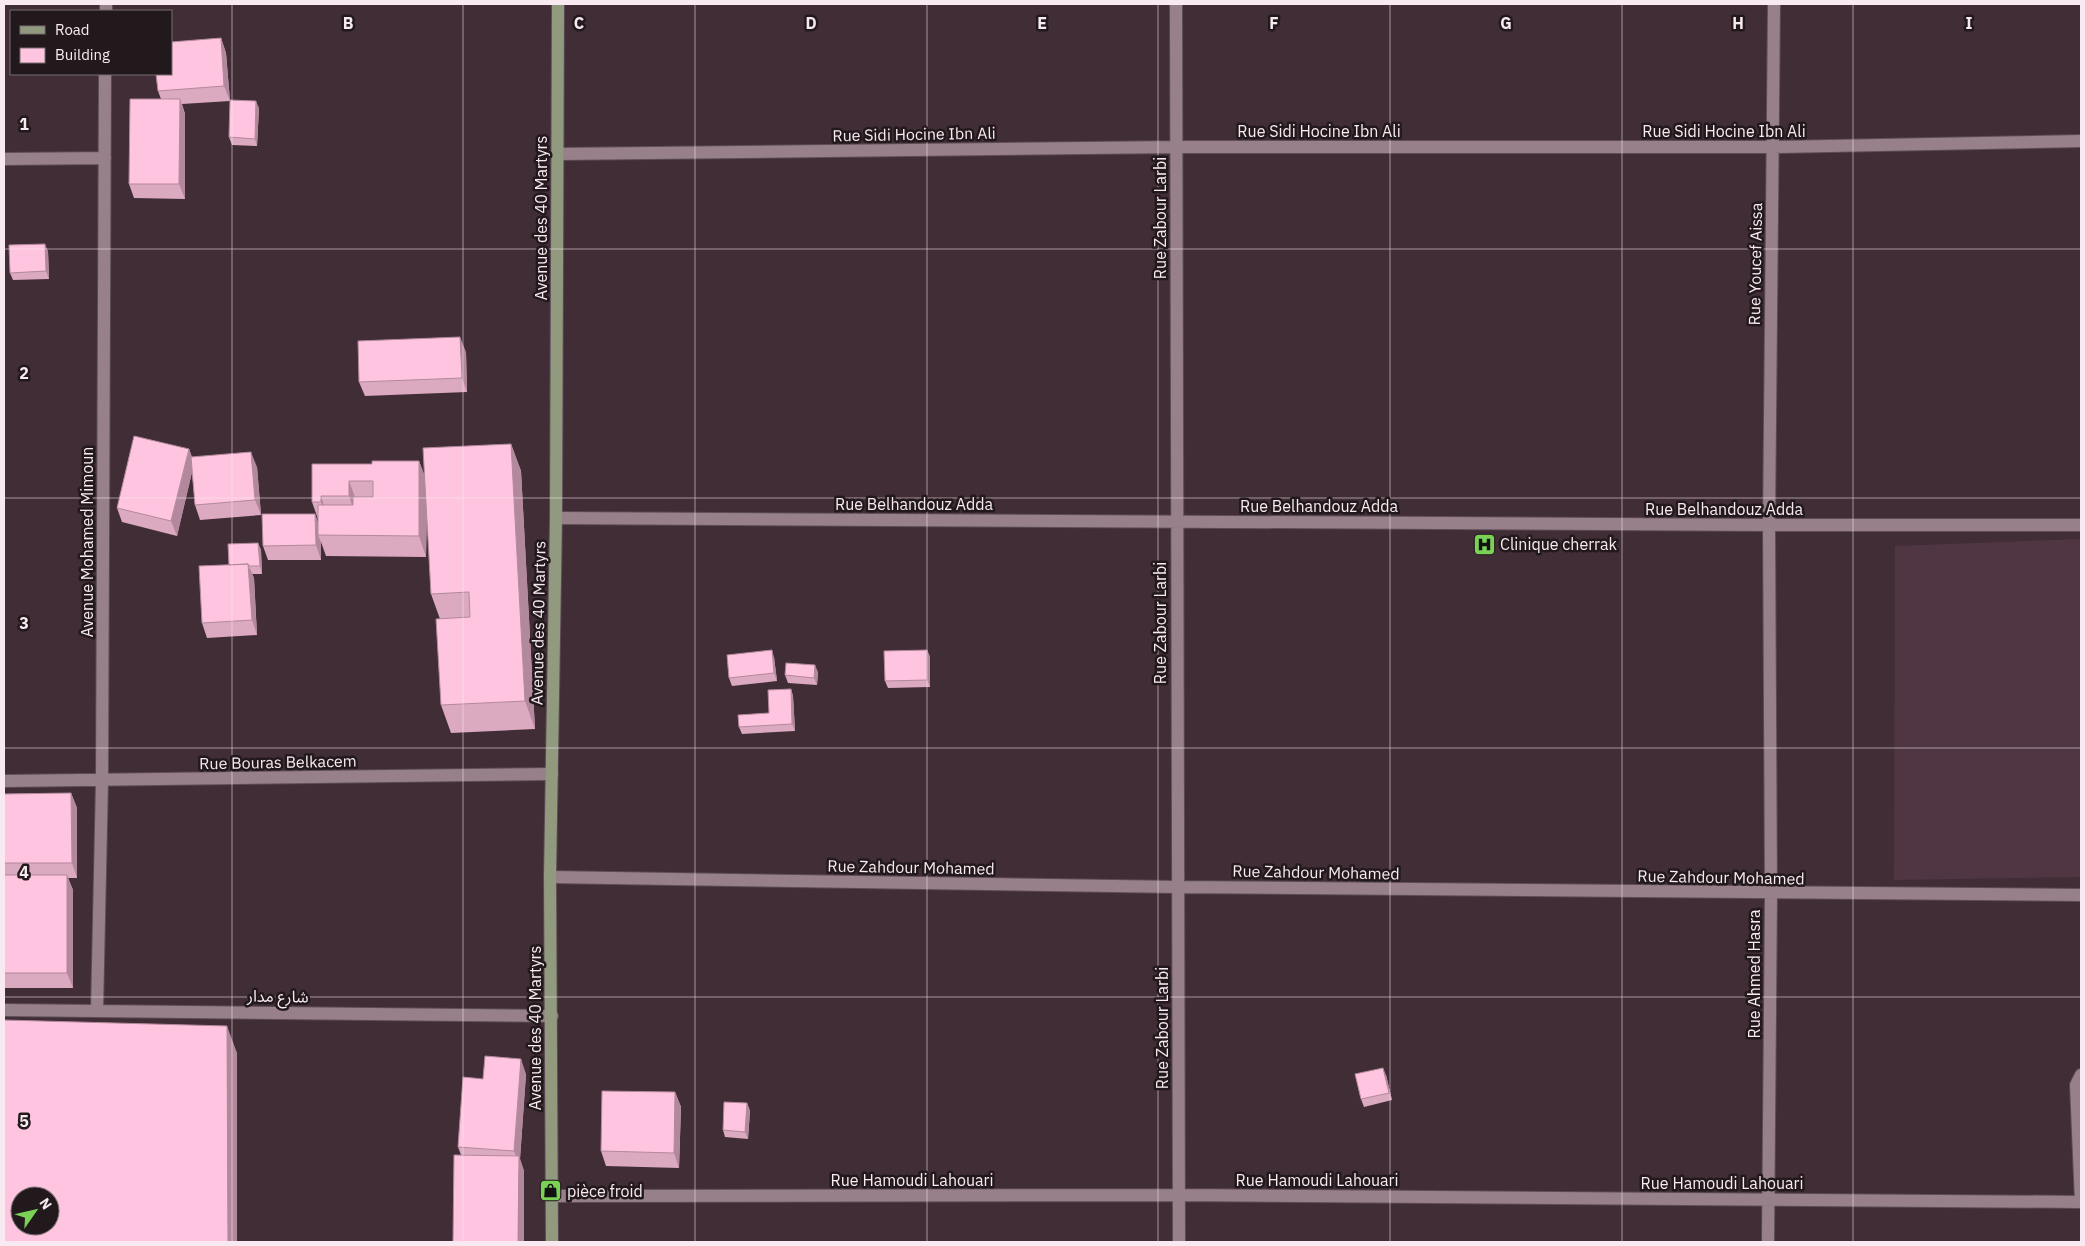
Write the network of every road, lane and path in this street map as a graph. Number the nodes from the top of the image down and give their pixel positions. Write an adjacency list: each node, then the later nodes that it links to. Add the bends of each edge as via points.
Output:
1 (558, 4): 8 (main road, Avenue des 40 Martyrs)
2 (1176, 4): 6 (street, Rue Zabour Larbi)
3 (1774, 4): 7 (street, Rue Youcef Aissa)
4 (106, 75): 9 (street, Avenue Mohamed Mimoun)
5 (2081, 141): 7 (street, Rue Sidi Hocine Ibn Ali)
6 (1176, 147): 7 (street, Rue Sidi Hocine Ibn Ali); 8 (street, Rue Sidi Hocine Ibn Ali); 12 (street, Rue Zabour Larbi)
7 (1772, 147): 14 (street, Rue Youcef Aissa)
8 (557, 154): 11 (main road, Avenue des 40 Martyrs)
9 (105, 158): 10 (street); 17 (street, Avenue Mohamed Mimoun)
10 (4, 159)
11 (556, 518): 12 (street, Rue Belhandouz Adda); 15 (main road, Avenue des 40 Martyrs)
12 (1177, 522): 14 (street, Rue Belhandouz Adda); 19 (street, Rue Zabour Larbi)
13 (2081, 525): 14 (street, Rue Belhandouz Adda)
14 (1769, 526): 20 (street, Rue Ahmed Hasra)
15 (552, 774): 17 (street, Rue Bouras Belkacem); 18 (main road, Avenue des 40 Martyrs)
16 (4, 781): 17 (street, Rue Bouras Belkacem)
17 (102, 781): 23 (street, Avenue Mohamed Mimoun)
18 (550, 877): 19 (street, Rue Zahdour Mohamed); 24 (main road, Avenue des 40 Martyrs)
19 (1177, 887): 20 (street, Rue Zahdour Mohamed); 26 (street, Rue Zabour Larbi)
20 (1771, 894): 21 (street, Rue Zahdour Mohamed); 28 (street, Rue Ahmed Hasra)
21 (2081, 895)
22 (4, 1010): 23 (street, شارع مدار)
23 (97, 1010): 24 (street, شارع مدار)
24 (552, 1016): 27 (main road, Avenue des 40 Martyrs)
25 (2081, 1075): 29 (street, via 2076,1085)
26 (1179, 1195): 27 (street, Rue Hamoudi Lahouari); 28 (street, Rue Hamoudi Lahouari); 31 (street, Rue Zabour Larbi)
27 (553, 1196): 30 (main road, Avenue des 40 Martyrs)
28 (1768, 1199): 29 (street, Rue Hamoudi Lahouari); 32 (street, Rue Ahmed Hasra)
29 (2081, 1202)
30 (552, 1242)
31 (1179, 1242)
32 (1768, 1242)

